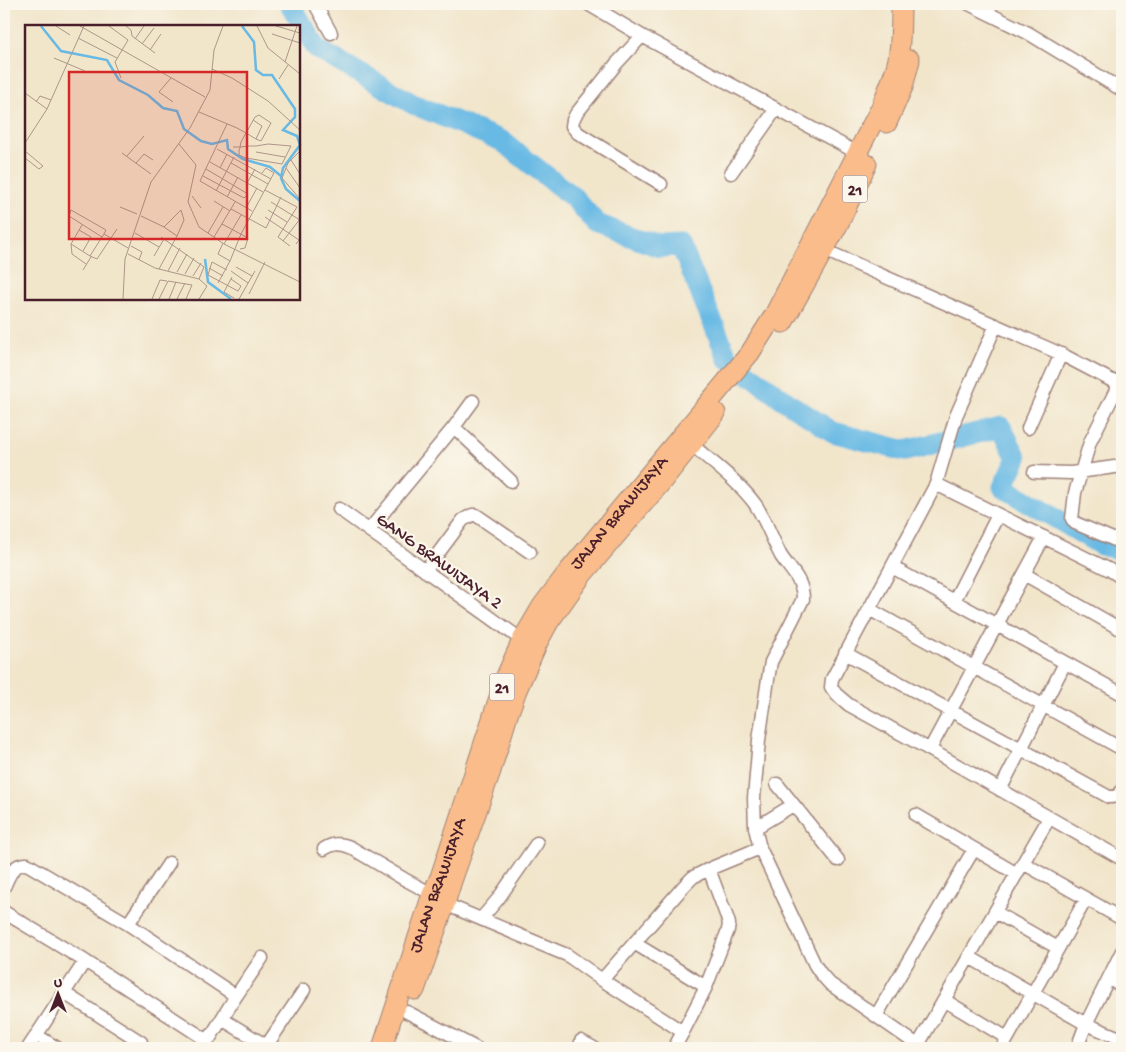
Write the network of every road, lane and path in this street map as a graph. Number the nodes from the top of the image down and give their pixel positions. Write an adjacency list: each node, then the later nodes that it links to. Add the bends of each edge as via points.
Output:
1 (315, 4): 6 (street)
2 (588, 4): 7 (street)
3 (901, 4): 10 (highway, JALAN BRAWIJAYA / 21, via 898,60)
4 (914, 4): 10 (highway, JALAN BRAWIJAYA / 21, via 912,51 904,87)
5 (969, 4): 8 (street, via 1028,32)
6 (331, 34)
7 (642, 36): 9 (street); 12 (street, via 576,114 572,126 578,133)
8 (1122, 90)
9 (776, 109): 10 (street); 11 (street)
10 (864, 157): 13 (highway, JALAN BRAWIJAYA / 21, via 838,226); 16 (highway, JALAN BRAWIJAYA / 21, via 773,317)
11 (731, 173)
12 (661, 184)
13 (824, 250): 14 (street); 16 (highway, JALAN BRAWIJAYA / 21, via 765,352)
14 (996, 325): 15 (street); 27 (street, via 956,416)
15 (1061, 354): 17 (street); 21 (street)
16 (754, 357): 18 (highway, JALAN BRAWIJAYA / 21)
17 (1121, 383): 25 (street, via 1090,442)
18 (728, 388): 22 (highway, JALAN BRAWIJAYA / 21); 42 (highway, JALAN BRAWIJAYA / 21, via 567,573)
19 (473, 400): 20 (street)
20 (454, 427): 26 (street); 30 (street)
21 (1028, 428)
22 (691, 444): 58 (street, via 737,483 756,506 803,592 803,599 771,662 759,740); 69 (highway, JALAN BRAWIJAYA / 21, via 549,622 514,698 491,772)
23 (1122, 466): 25 (street)
24 (1034, 472): 25 (street)
25 (1082, 472): 32 (street, via 1075,493 1073,520)
26 (511, 481)
27 (936, 484): 29 (street); 34 (street)
28 (339, 509): 30 (street, GANG BRAWIJAYA 2)
29 (998, 515): 31 (street); 38 (street)
30 (369, 530): 35 (street, GANG BRAWIJAYA 2)
31 (1044, 537): 36 (street); 37 (street)
32 (1122, 542)
33 (530, 552): 35 (street, via 472,515 463,520)
34 (892, 567): 38 (street); 39 (street)
35 (425, 571): 42 (street, GANG BRAWIJAYA 2)
36 (1024, 574): 40 (street); 41 (street)
37 (1122, 578)
38 (954, 601): 40 (street)
39 (869, 609): 43 (street); 45 (street)
40 (997, 625): 44 (street); 45 (street)
41 (1122, 630)
42 (522, 640): 69 (highway, JALAN BRAWIJAYA / 21, via 497,701)
43 (846, 653): 48 (street); 50 (street, via 832,679 831,686 836,694 848,705)
44 (1065, 663): 46 (street); 47 (street)
45 (974, 667): 47 (street); 48 (street)
46 (1122, 694)
47 (1044, 705): 49 (street); 51 (street)
48 (951, 710): 49 (street); 50 (street)
49 (1022, 748): 53 (street); 54 (street, via 1109,797 1118,796)
50 (930, 749): 53 (street)
51 (1122, 749)
52 (778, 784): 55 (street)
53 (1000, 790): 57 (street)
54 (1122, 790)
55 (793, 805): 58 (street); 64 (street)
56 (916, 814): 62 (street)
57 (1049, 818): 63 (street); 66 (street)
58 (755, 828): 60 (street)
59 (537, 843): 73 (street)
60 (760, 848): 67 (street); 92 (street, via 821,974)
61 (324, 849): 69 (street, via 333,844 343,844 404,879)
62 (974, 849): 66 (street); 92 (street)
63 (1121, 855)
64 (838, 860)
65 (169, 863): 75 (street)
66 (1020, 868): 70 (street); 72 (street)
67 (709, 869): 76 (street, via 693,877); 85 (street, via 729,924)
68 (4, 887): 75 (street, via 17,866 27,864)
69 (442, 889): 73 (street); 91 (highway, JALAN BRAWIJAYA / 21); 106 (highway, JALAN BRAWIJAYA / 21)
70 (1086, 899): 74 (street); 77 (street)
71 (4, 912): 81 (street)
72 (995, 912): 77 (street); 79 (street)
73 (481, 920): 83 (street, via 567,955)
74 (1122, 920)
75 (128, 924): 89 (street)
76 (634, 944): 83 (street); 85 (street)
77 (1058, 948): 88 (street)
78 (1122, 951): 82 (street)
79 (969, 957): 88 (street); 90 (street)
80 (262, 958): 89 (street)
81 (85, 961): 87 (street); 100 (street)
82 (1108, 979): 84 (street); 94 (street)
83 (602, 980): 95 (street)
84 (1122, 986)
85 (706, 987): 95 (street)
86 (304, 990): 105 (street)
87 (64, 993): 96 (street); 101 (street)
88 (1033, 994): 94 (street); 99 (street)
89 (236, 996): 93 (street)
90 (944, 1000): 99 (street); 102 (street)
91 (407, 1012): 107 (highway, JALAN BRAWIJAYA / 21); 108 (street)
92 (876, 1016): 102 (street)
93 (222, 1019): 100 (street); 105 (street)
94 (1086, 1024): 97 (street); 111 (street)
95 (683, 1032): 110 (street)
96 (36, 1035): 103 (street); 104 (street)
97 (1122, 1039)
98 (581, 1041): 109 (street)
99 (1004, 1043)
100 (205, 1045)
101 (144, 1046)
102 (920, 1047)
103 (28, 1048)
104 (57, 1048)
105 (267, 1048)
106 (382, 1048)
107 (396, 1048)
108 (476, 1048)
109 (594, 1048)
110 (674, 1048)
111 (1077, 1048)

